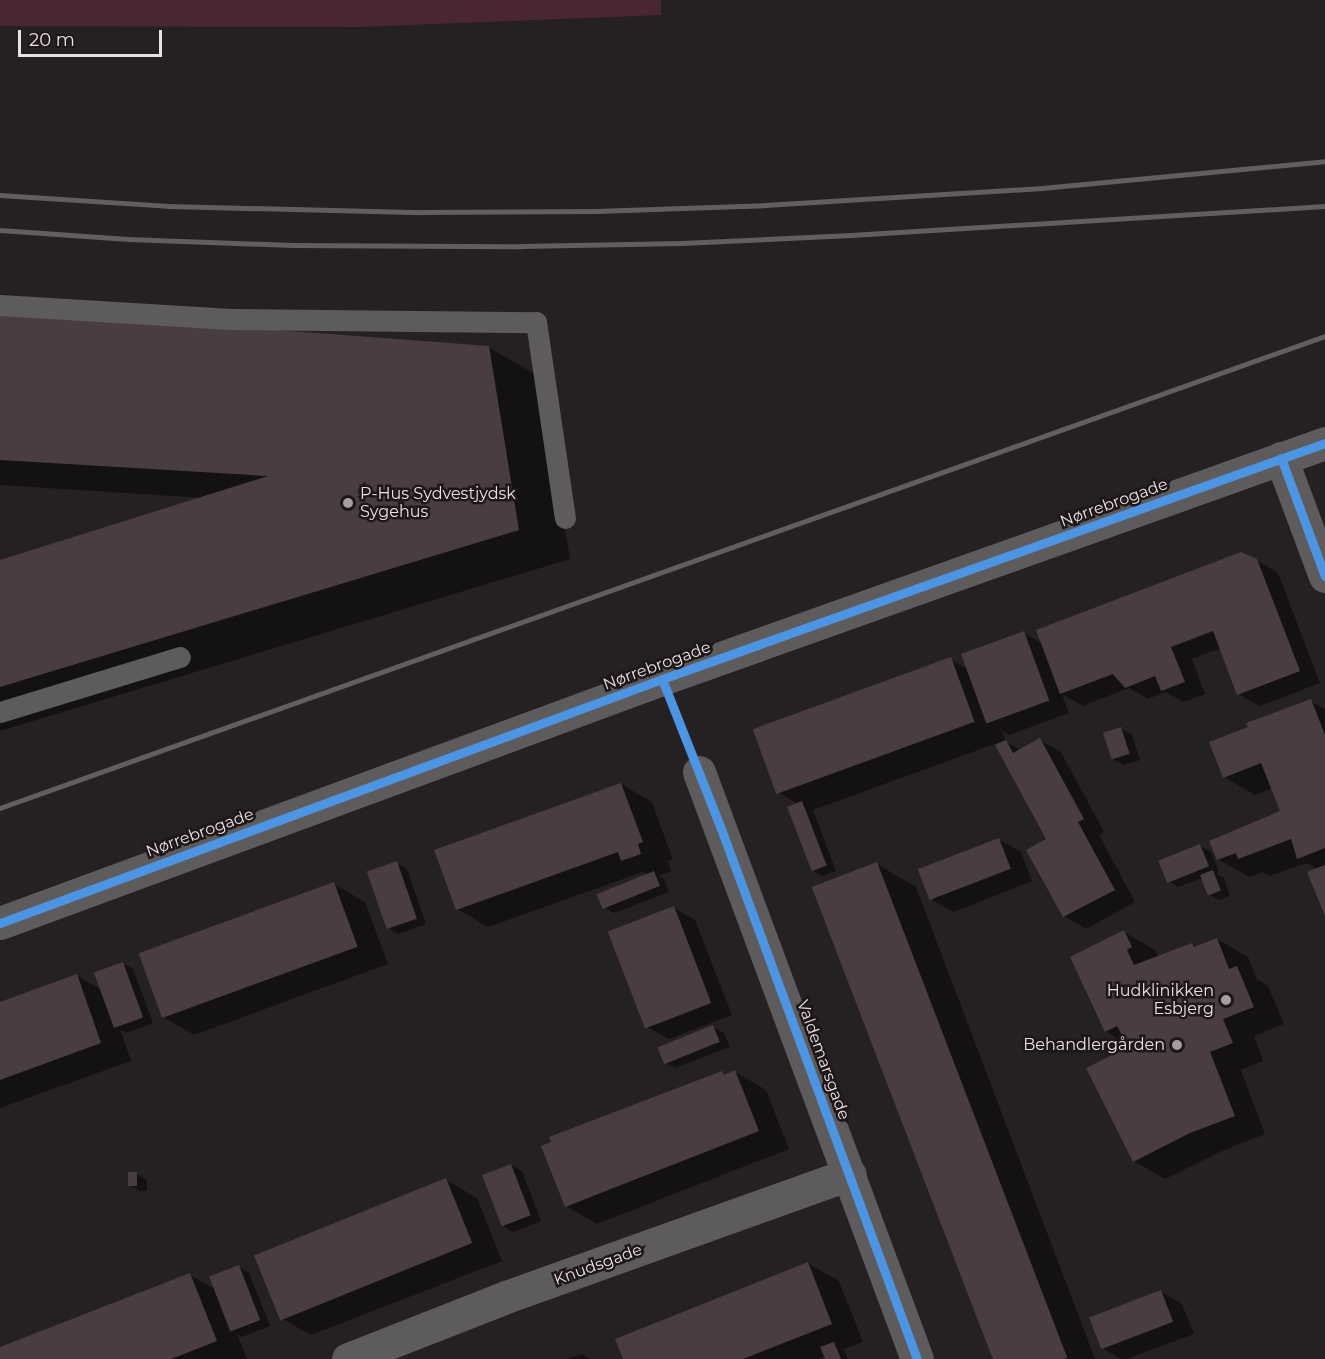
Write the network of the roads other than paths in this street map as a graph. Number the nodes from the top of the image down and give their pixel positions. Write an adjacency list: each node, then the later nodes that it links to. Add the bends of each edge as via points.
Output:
1 (0, 305): 4 (lane, via 231,319 536,322)
2 (1325, 443): 3 (street, Nørrebrogade)
3 (1281, 458): 5 (street); 9 (street, Nørrebrogade)
4 (565, 518)
5 (1325, 576)
6 (180, 657): 7 (lane)
7 (0, 712)
8 (699, 772): 10 (street, Valdemarsgade)
9 (0, 923)
10 (850, 1174): 11 (street, Knudsgade, via 506,1297); 12 (street, Valdemarsgade)
11 (348, 1359)
12 (918, 1359)

